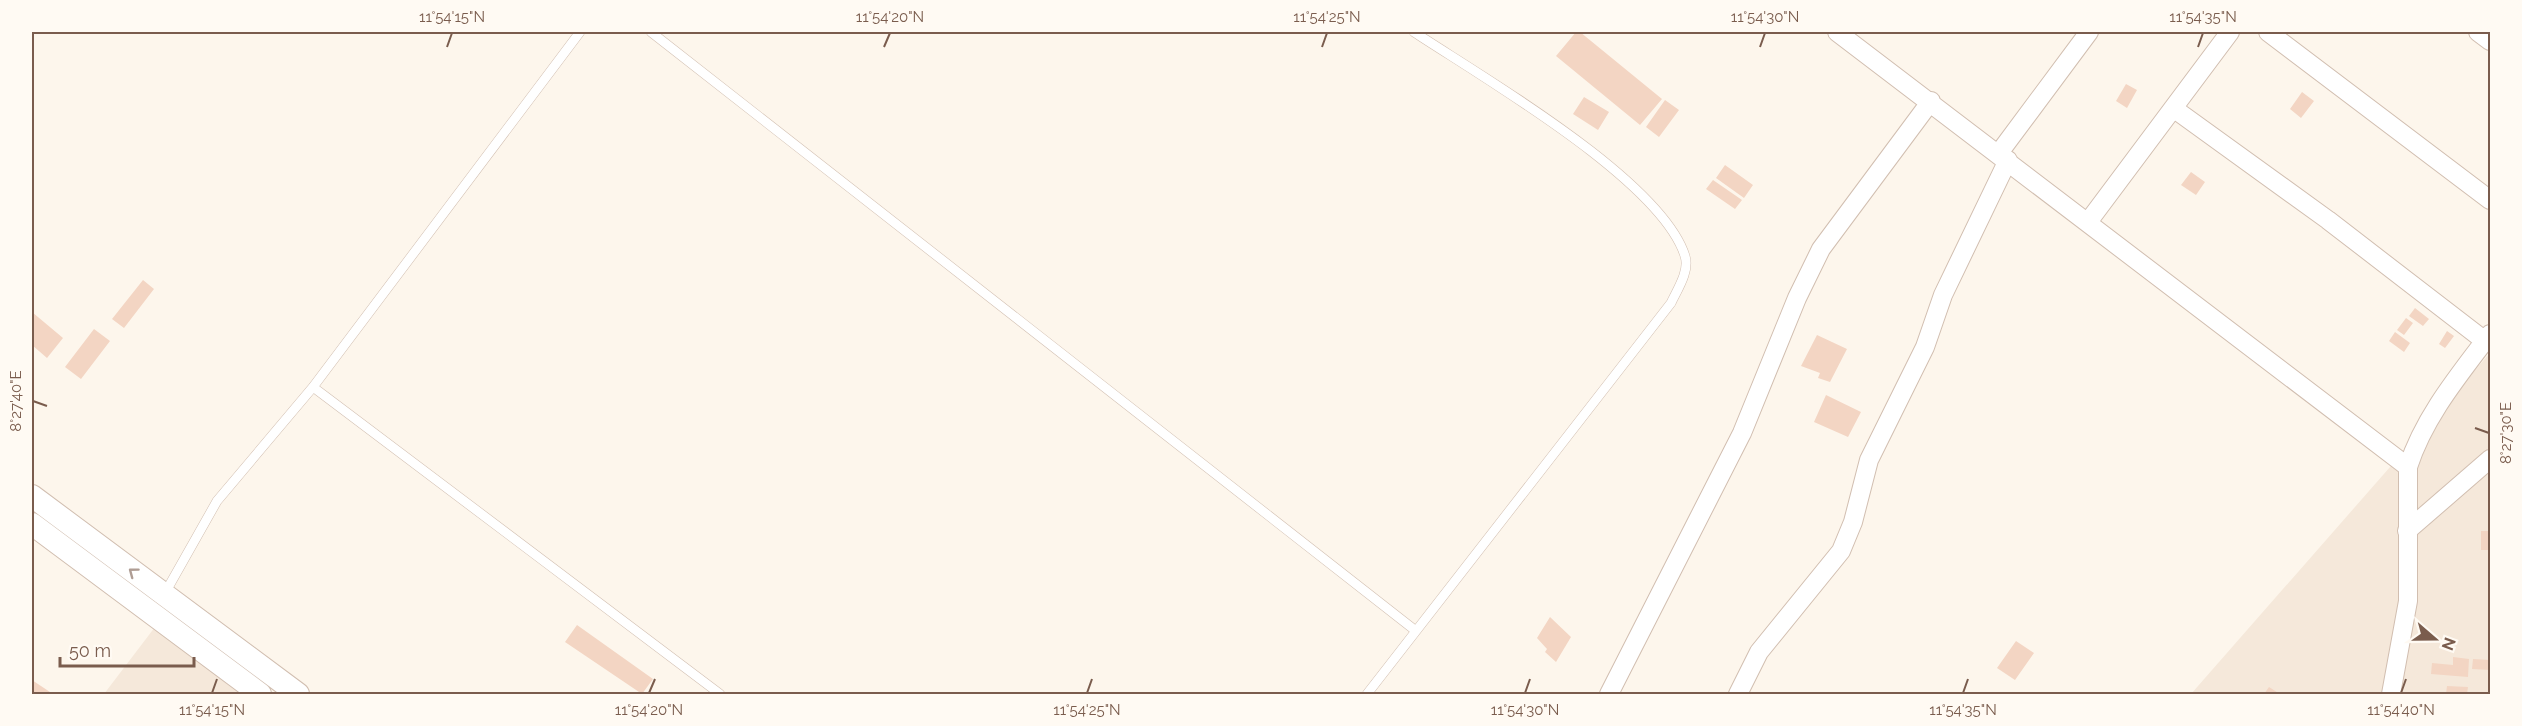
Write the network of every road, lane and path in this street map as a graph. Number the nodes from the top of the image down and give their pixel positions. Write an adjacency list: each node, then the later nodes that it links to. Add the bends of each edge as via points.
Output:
1 (580, 32): 16 (lane)
2 (651, 32): 23 (lane)
3 (1414, 32): 23 (lane, via 1568,134 1630,183 1672,228 1686,258 1684,275 1671,303)
4 (1837, 32): 10 (street)
5 (2089, 32): 12 (street)
6 (2230, 32): 11 (street)
7 (2268, 32): 13 (street)
8 (2478, 32): 9 (street)
9 (2490, 41)
10 (1931, 101): 12 (street); 28 (street, via 1821,249 1742,433)
11 (2173, 108): 14 (street); 15 (street)
12 (2004, 156): 14 (street); 29 (street, via 1925,347 1869,460 1841,551 1759,652)
13 (2490, 200)
14 (2088, 222): 18 (street)
15 (2488, 337): 18 (street, via 2435,410 2414,447)
16 (313, 387): 22 (lane, via 217,501); 26 (lane)
17 (2490, 459): 21 (street)
18 (2408, 467): 21 (street)
19 (32, 495): 22 (street, one-way to 19)
20 (32, 524): 24 (street)
21 (2407, 531): 30 (street, via 2408,601)
22 (164, 595): 25 (street)
23 (1416, 631): 27 (lane)
24 (260, 694)
25 (298, 694)
26 (720, 694)
27 (1367, 694)
28 (1609, 694)
29 (1738, 694)
30 (2391, 694)

